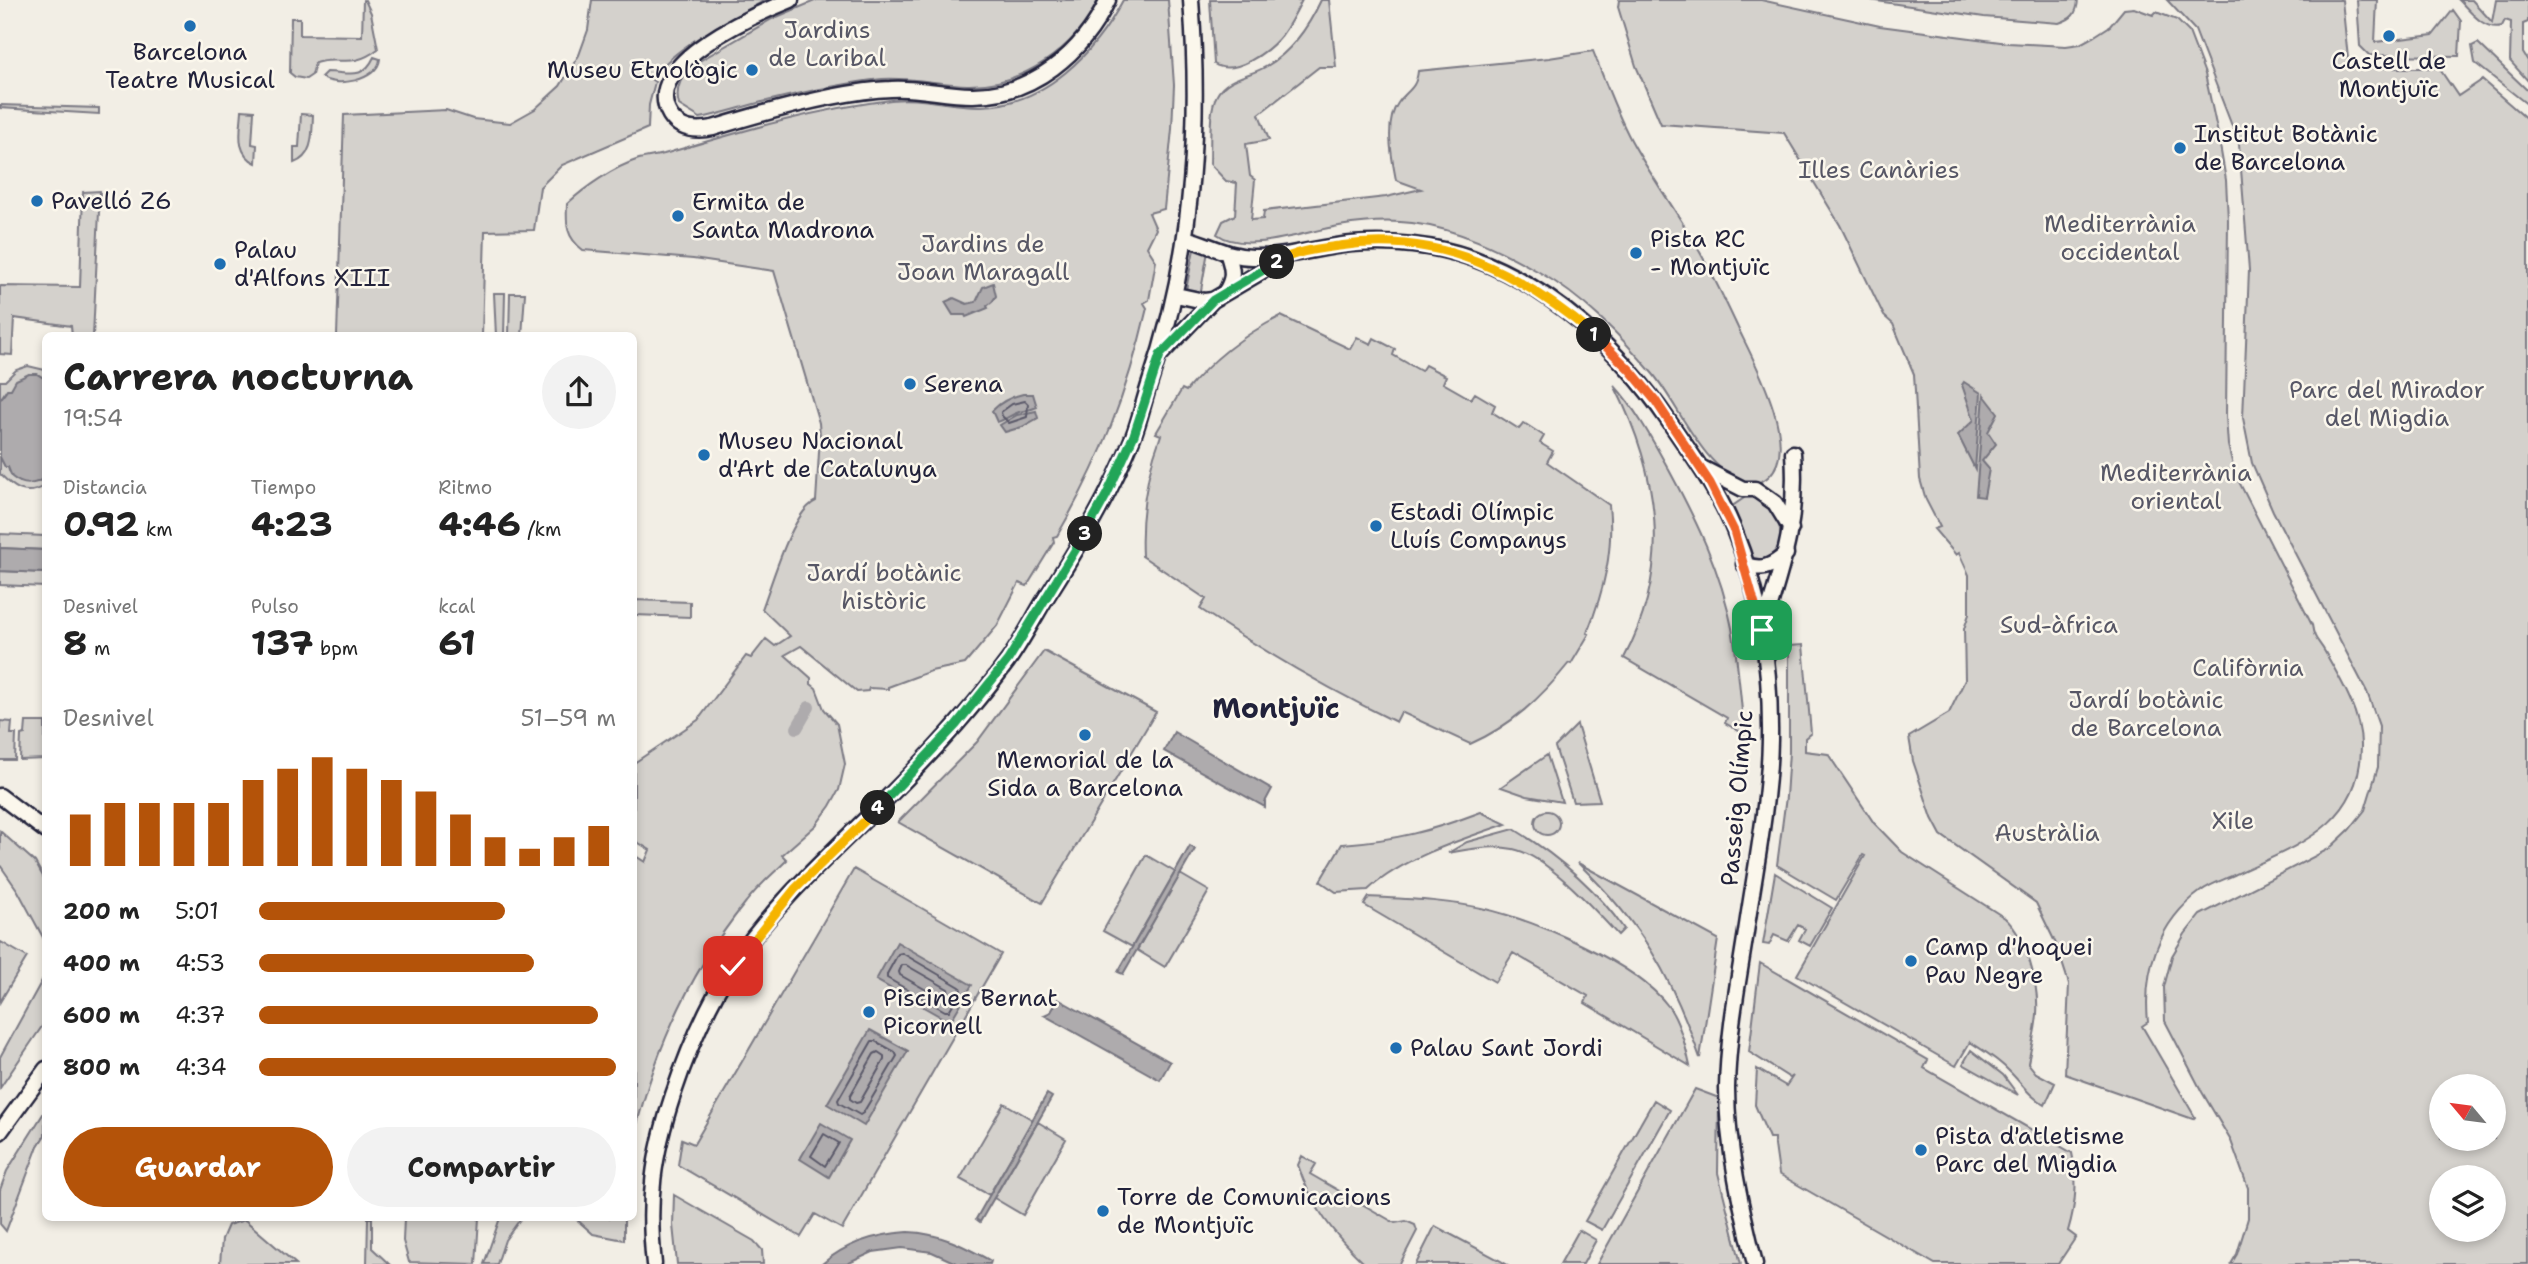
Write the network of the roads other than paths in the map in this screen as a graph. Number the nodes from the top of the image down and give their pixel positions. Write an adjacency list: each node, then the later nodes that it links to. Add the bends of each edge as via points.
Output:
1 (791, 0): 2 (street, via 731,28 681,62 669,78 665,105 680,126 713,128 852,93 892,88 996,94 1036,79 1068,58)
2 (1108, 0)
3 (1191, 0): 4 (street, via 1194,132)
4 (1185, 238): 5 (street); 7 (street)
5 (1228, 255): 6 (street); 8 (street, via 1232,281)
6 (1290, 255): 8 (street); 11 (street, Passeig Olímpic, via 1352,244 1419,246 1472,258 1517,280 1542,293 1618,358 1655,400)
7 (1176, 295): 8 (street, via 1204,301); 9 (street)
8 (1219, 296): 9 (street)
9 (1160, 355): 22 (street, via 1134,435 1107,494 1008,660 916,769 760,929 703,1018 676,1088 653,1169 650,1231)
10 (1793, 453): 14 (street)
11 (1699, 467): 12 (street); 13 (street, Passeig Olímpic)
12 (1743, 489): 13 (street); 14 (street, via 1755,489 1775,503)
13 (1723, 508): 16 (street, Passeig Olímpic)
14 (1791, 529): 15 (street)
15 (1786, 554): 16 (street, via 1766,568); 17 (street)
16 (1744, 564): 17 (street, Passeig Olímpic)
17 (1762, 630): 23 (street, Passeig Olímpic, via 1770,744 1731,1023 1727,1090 1733,1164)
18 (0, 796): 19 (street)
19 (42, 828)
20 (42, 1074): 21 (street)
21 (0, 1132)
22 (654, 1264)
23 (1755, 1264)

